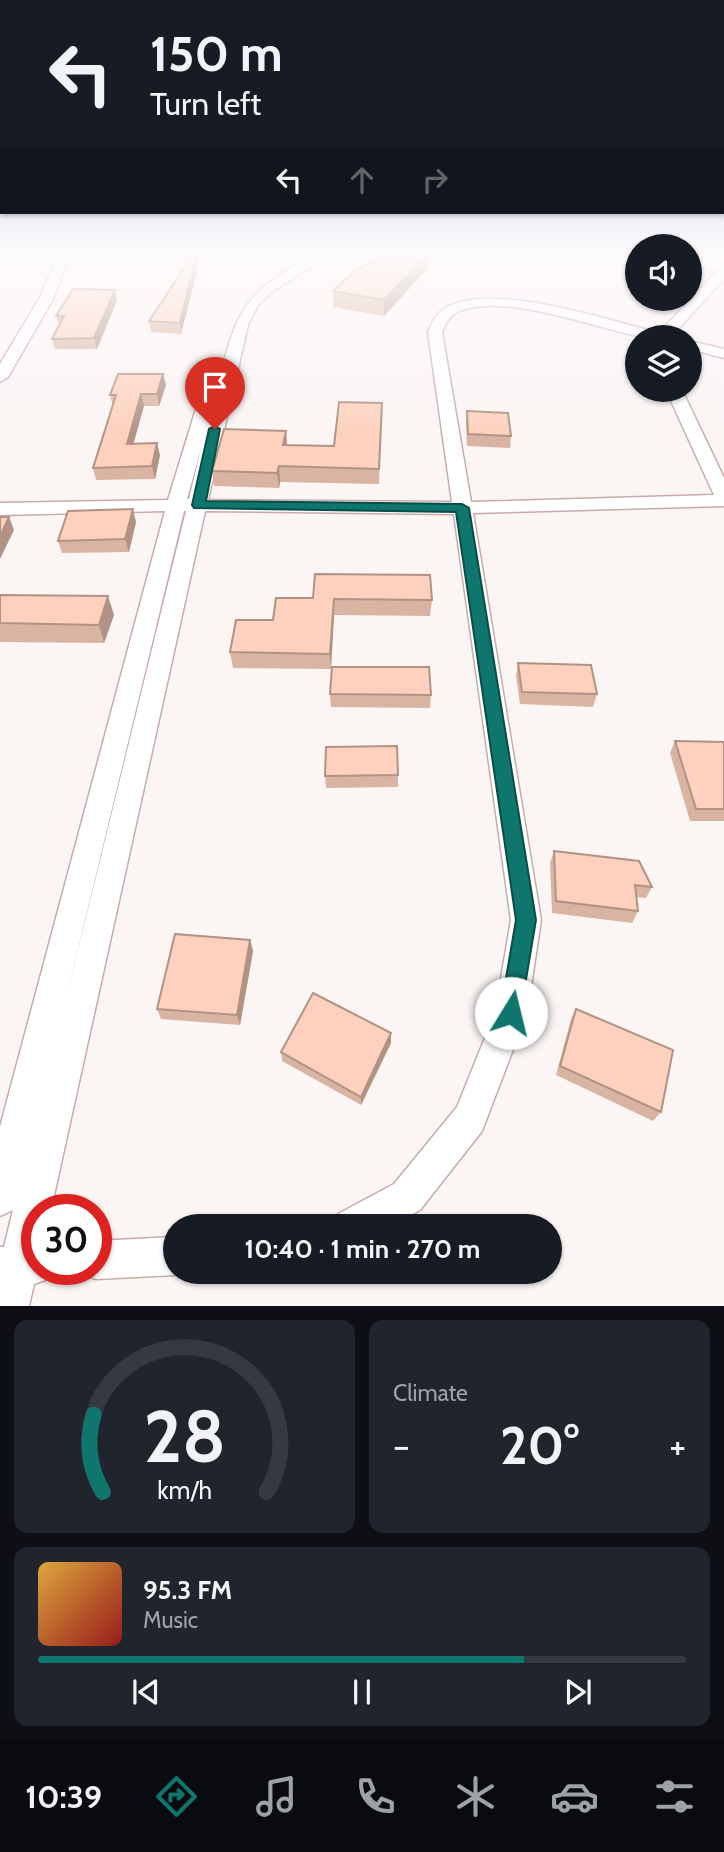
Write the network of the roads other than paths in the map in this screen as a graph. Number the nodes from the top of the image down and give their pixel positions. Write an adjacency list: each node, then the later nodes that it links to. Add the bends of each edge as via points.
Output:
1 (34, 316): 8 (street)
2 (246, 316): 11 (street, via 228,349)
3 (443, 316): 12 (street, via 435,332)
4 (568, 316): 5 (street)
5 (625, 329)
6 (702, 348): 7 (street)
7 (724, 354)
8 (0, 377)
9 (680, 402): 10 (street)
10 (724, 499): 12 (street)
11 (187, 505): 12 (street); 13 (street); 14 (street); 15 (street)
12 (462, 508): 17 (street, via 526,920 511,1013 470,1119 407,1197)
13 (0, 509)
14 (144, 741): 15 (street); 20 (street)
15 (116, 743): 16 (street)
16 (0, 1197)
17 (375, 1214)
18 (163, 1257): 19 (street)
19 (112, 1260)
20 (18, 1265): 21 (street)
21 (9, 1306)

